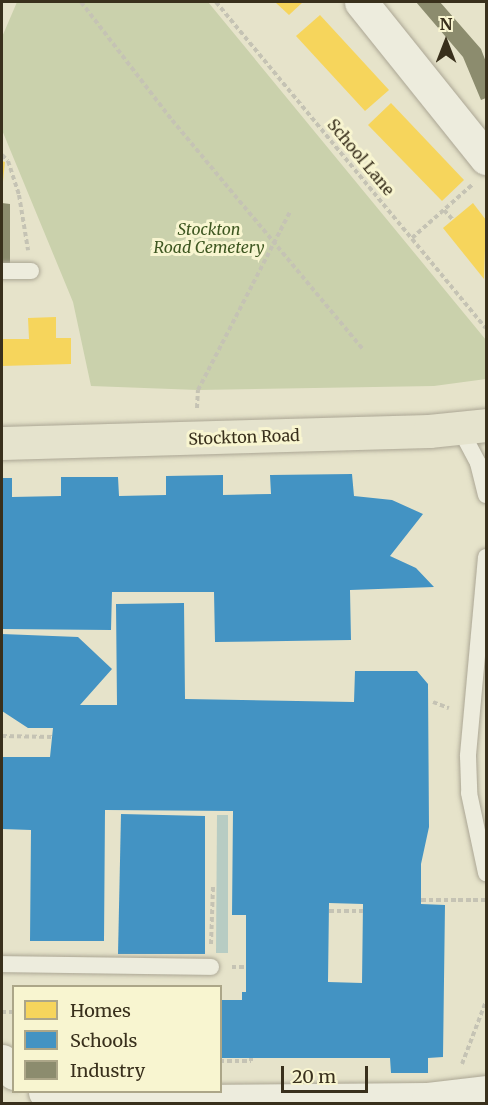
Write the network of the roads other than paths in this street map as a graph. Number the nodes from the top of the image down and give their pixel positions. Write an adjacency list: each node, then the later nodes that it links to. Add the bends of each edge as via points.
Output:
1 (361, 2): 2 (street)
2 (482, 169)
3 (2, 271): 4 (lane)
4 (31, 271)
5 (473, 427): 6 (main road, Stockton Road); 7 (lane)
6 (2, 443)
7 (486, 495)
8 (486, 557): 9 (lane, via 468,756 470,793)
9 (486, 873)
10 (2, 964): 11 (lane)
11 (211, 967)
12 (486, 1092): 13 (street, via 428,1099 86,1101)
13 (50, 1093)

